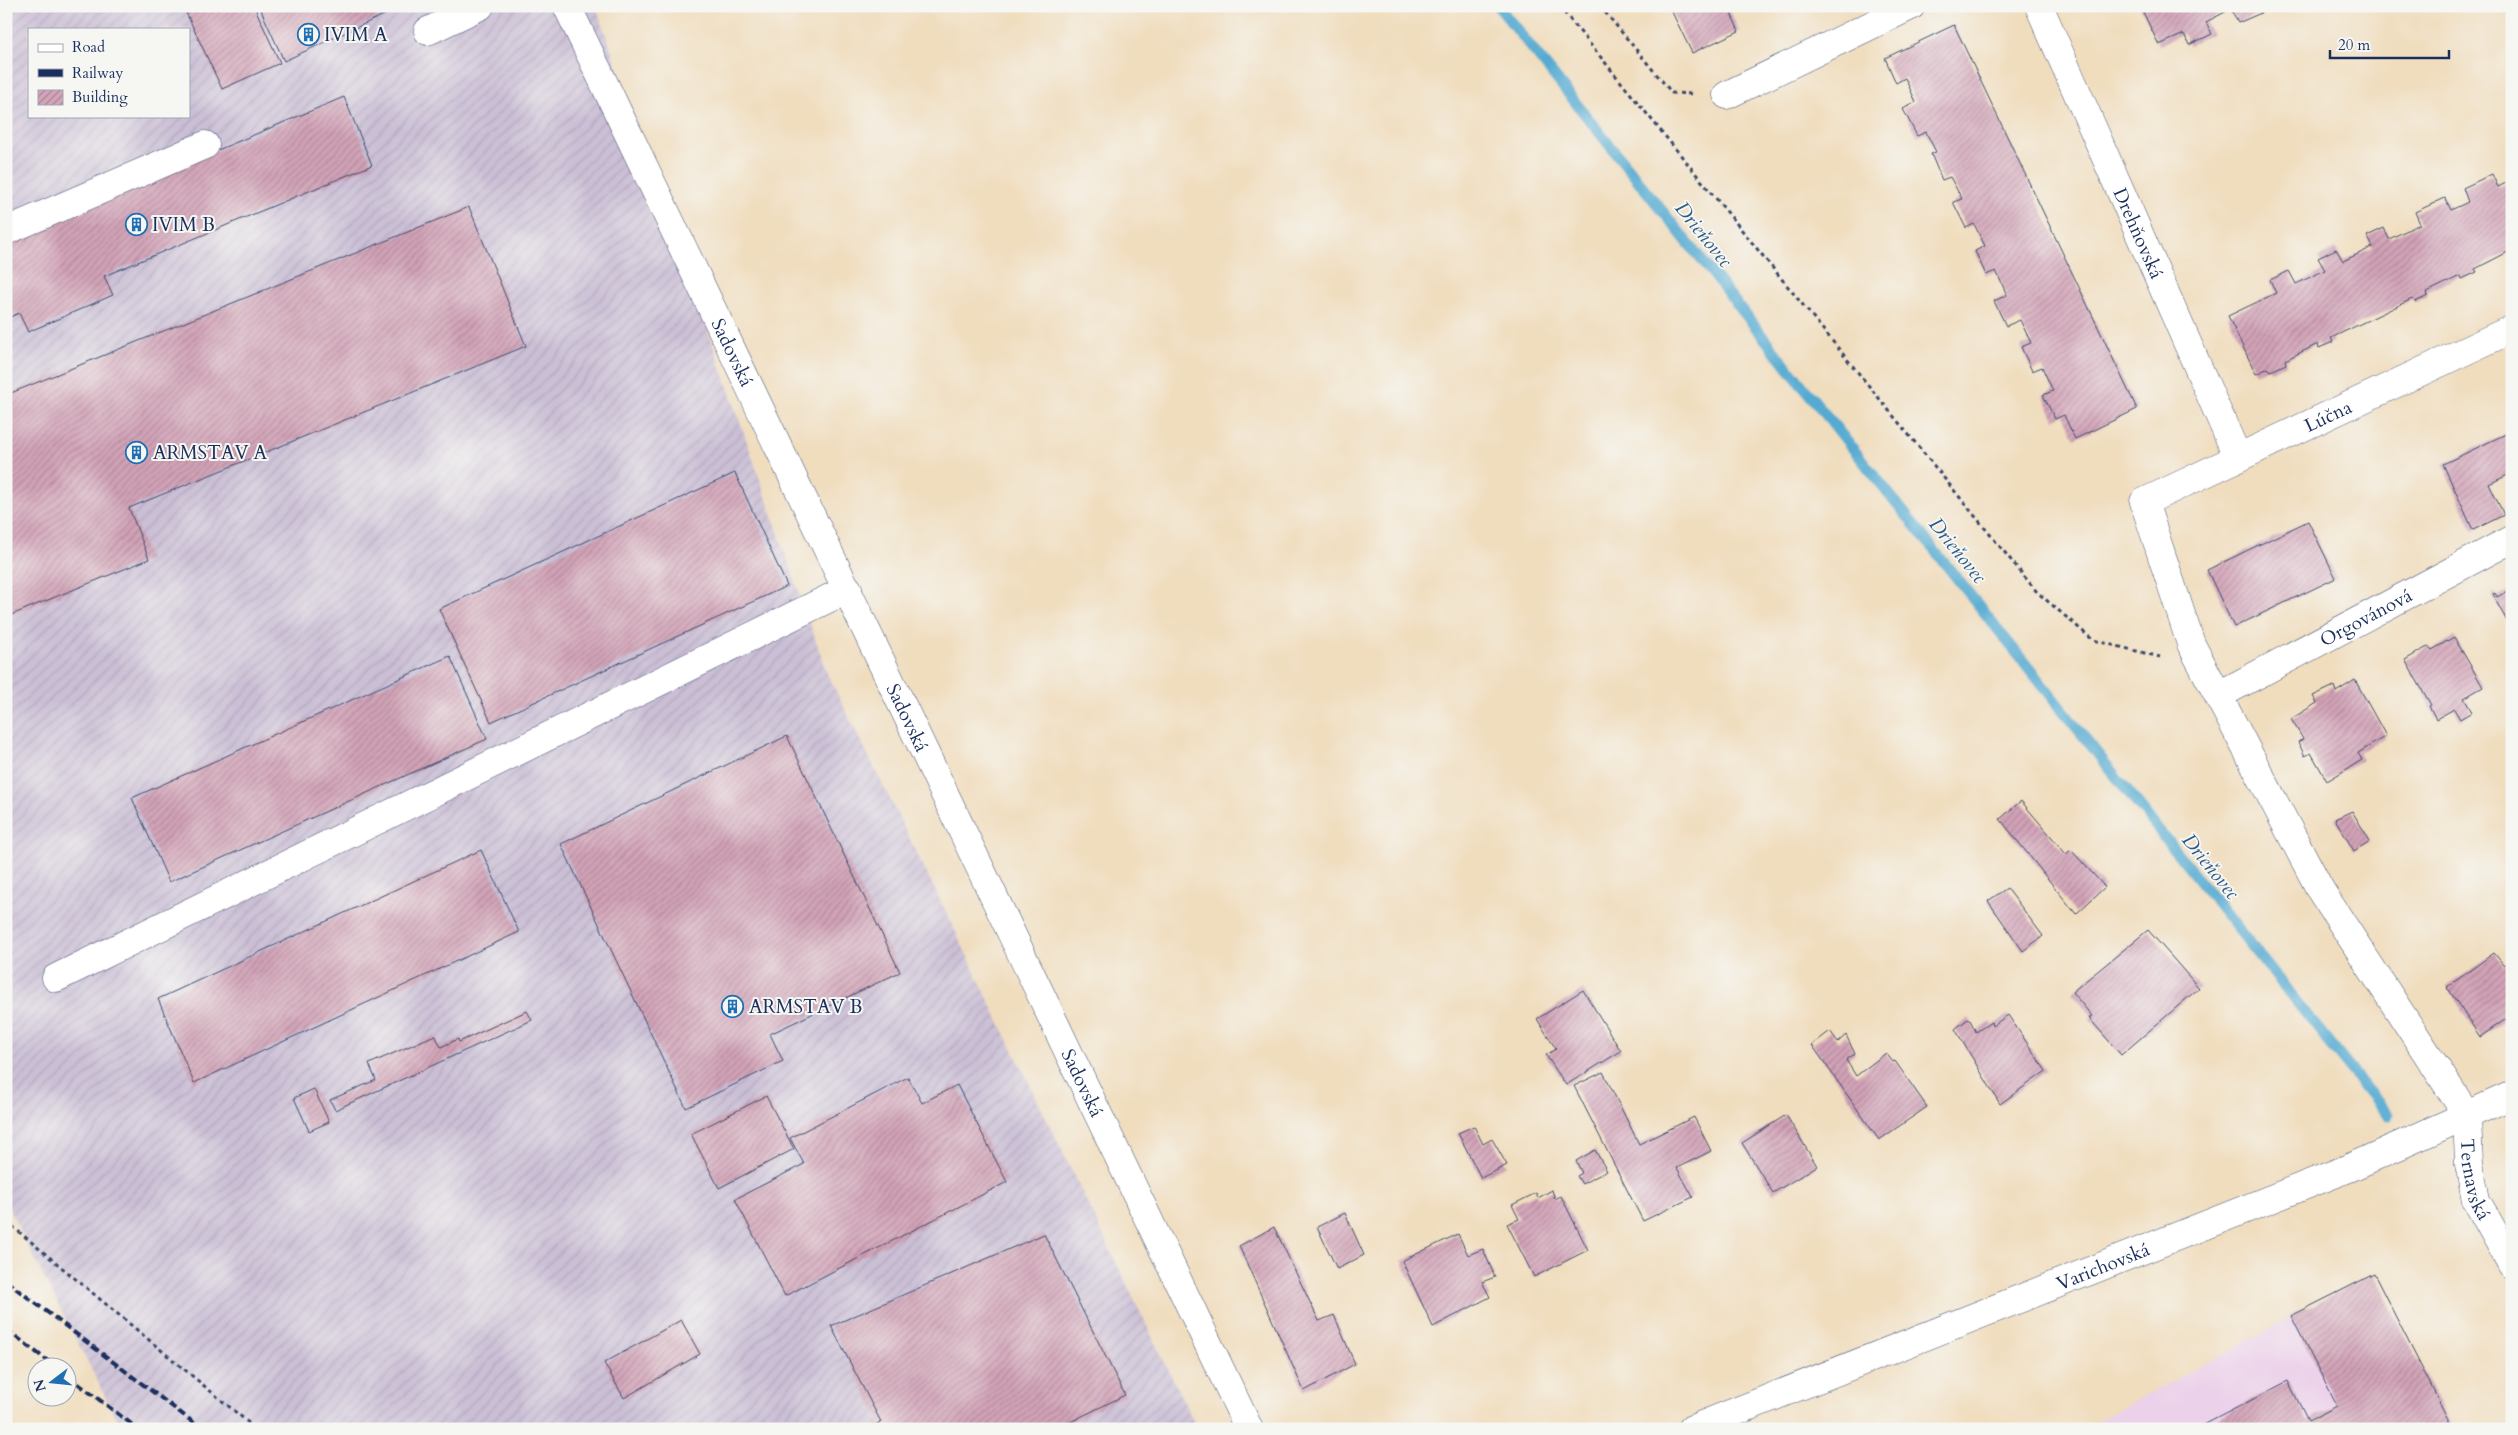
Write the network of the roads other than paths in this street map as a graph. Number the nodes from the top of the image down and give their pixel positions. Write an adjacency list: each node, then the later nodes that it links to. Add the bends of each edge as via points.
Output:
1 (568, 6): 12 (street, Sadovská)
2 (1911, 6): 6 (street)
3 (2039, 6): 10 (street, Drehňovská)
4 (471, 8): 5 (street)
5 (428, 31)
6 (1727, 95)
7 (205, 145): 8 (street)
8 (6, 231)
9 (2512, 329): 10 (street, Lúčna)
10 (2238, 458): 13 (street, Lúčna, via 2144,502 2191,644)
11 (2512, 539): 13 (street, Orgovánová)
12 (848, 589): 14 (street); 19 (street, Sadovská)
13 (2218, 695): 16 (street, via 2320,891)
14 (56, 978)
15 (2512, 1095): 16 (street, Varichovská)
16 (2467, 1115): 17 (street, Ternavská, via 2469,1164 2476,1200); 18 (street, Varichovská, via 2349,1168)
17 (2512, 1266)
18 (1703, 1427)
19 (1249, 1429)

